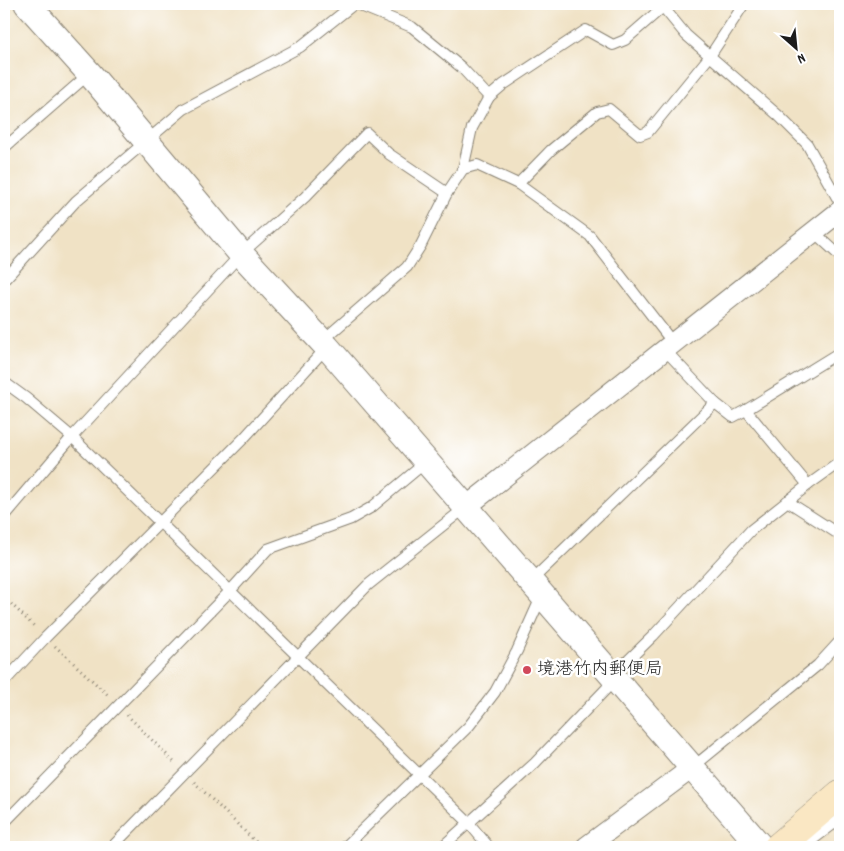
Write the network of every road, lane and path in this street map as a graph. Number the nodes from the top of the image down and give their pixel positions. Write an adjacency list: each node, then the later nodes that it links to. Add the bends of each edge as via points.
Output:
1 (27, 4): 6 (street)
2 (355, 4): 7 (lane, via 412,27 461,67); 8 (lane, via 300,47 184,109)
3 (744, 4): 5 (lane)
4 (662, 5): 5 (lane, via 686,35); 7 (lane, via 625,40 612,45 586,30)
5 (710, 56): 11 (lane, via 648,132 640,135 608,109 597,112 551,150); 13 (lane, via 807,144)
6 (89, 73): 8 (street); 9 (lane)
7 (489, 97): 10 (lane, via 472,128)
8 (146, 140): 16 (street); 18 (lane, via 76,202)
9 (4, 148)
10 (463, 169): 11 (lane, via 477,165); 12 (lane)
11 (518, 184): 20 (lane, via 590,236)
12 (447, 194): 16 (lane, via 389,154 367,133 305,197); 19 (lane, via 407,267)
13 (840, 203)
14 (840, 211): 15 (street)
15 (814, 232): 17 (lane); 20 (street)
16 (241, 254): 19 (street); 25 (lane)
17 (840, 256)
18 (4, 280)
19 (324, 345): 26 (street); 32 (lane, via 244,438)
20 (669, 347): 23 (lane); 30 (street)
21 (840, 352): 24 (lane)
22 (4, 382): 25 (lane)
23 (715, 402): 24 (lane, via 733,417); 34 (lane)
24 (746, 410): 28 (lane)
25 (72, 437): 31 (lane); 32 (lane)
26 (426, 462): 30 (street); 35 (lane, via 372,507 351,519 268,549)
27 (840, 462): 28 (lane)
28 (808, 484): 29 (lane)
29 (787, 501): 33 (lane); 40 (lane, via 751,530)
30 (466, 507): 34 (street); 39 (lane, via 368,585)
31 (4, 517)
32 (160, 523): 35 (lane); 37 (lane)
33 (840, 535)
34 (537, 588): 40 (street); 45 (lane, via 517,651 496,692 469,726)
35 (230, 591): 39 (lane); 42 (lane)
36 (4, 597): 37 (path)
37 (46, 637): 41 (lane); 42 (path)
38 (840, 641): 43 (lane, via 818,665)
39 (298, 656): 44 (lane); 45 (lane)
40 (612, 676): 43 (street); 48 (lane, via 608,688 535,763)
41 (4, 682)
42 (118, 705): 44 (path); 49 (lane)
43 (692, 768): 55 (street); 56 (street)
44 (184, 772): 50 (lane); 51 (path)
45 (418, 776): 48 (lane); 52 (lane)
46 (840, 794): 57 (main road)
47 (840, 819): 58 (lane)
48 (468, 822): 53 (lane); 54 (lane)
49 (4, 823)
50 (112, 847)
51 (261, 847)
52 (345, 847)
53 (442, 847)
54 (489, 847)
55 (586, 847)
56 (761, 847)
57 (778, 847)
58 (804, 847)

